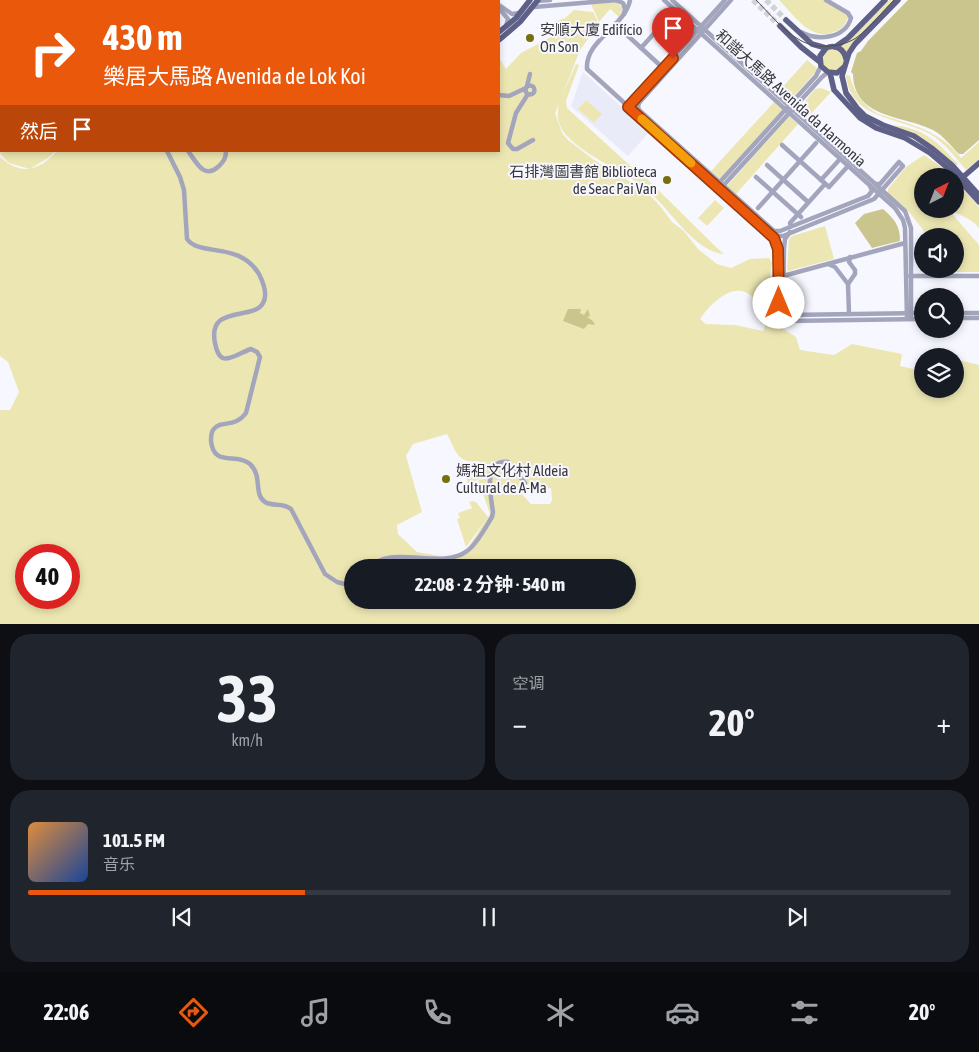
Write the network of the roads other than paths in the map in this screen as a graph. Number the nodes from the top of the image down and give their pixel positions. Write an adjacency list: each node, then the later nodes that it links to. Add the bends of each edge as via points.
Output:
1 (550, 0): 11 (street)
2 (616, 0): 12 (street); 17 (street, via 623,4)
3 (630, 0): 17 (street)
4 (664, 0): 15 (street, 和諧大馬路 Avenida da Harmonia)
5 (672, 0): 23 (street, 和諧大馬路 Avenida da Harmonia)
6 (725, 0): 23 (street)
7 (731, 0): 23 (street)
8 (826, 0): 22 (street, via 848,12 851,18 848,26 825,37 810,36)
9 (886, 0): 26 (main road)
10 (898, 0): 29 (main road, via 855,44)
11 (533, 2): 12 (street); 12 (street); 16 (main road); 25 (main road, via 516,26)
12 (544, 5)
13 (500, 7): 16 (street, via 512,14)
14 (500, 7): 21 (street, via 508,19)
15 (675, 10): 23 (street, 和諧大馬路 Avenida da Harmonia); 27 (street)
16 (520, 12): 21 (main road)
17 (623, 15): 19 (street)
18 (786, 20): 22 (main road)
19 (615, 24): 27 (street); 38 (street, via 594,47 587,69)
20 (780, 26): 30 (main road)
21 (506, 27): 24 (main road)
22 (794, 27): 28 (main road, via 812,44)
23 (701, 30): 31 (street); 37 (street); 39 (street, 和諧大馬路 Avenida da Harmonia)
24 (500, 31)
25 (500, 39)
26 (835, 47): 28 (main road); 29 (main road, via 842,50)
27 (641, 48): 31 (street)
28 (826, 48): 30 (main road, via 821,53)
29 (846, 63): 32 (main road, via 837,73); 51 (main road, via 842,82 857,108 876,122 927,144)
30 (820, 64): 32 (main road); 39 (street, via 818,73)
31 (663, 68): 38 (street)
32 (829, 73): 39 (street); 66 (main road, via 834,90 860,118 930,152)
33 (530, 74): 34 (street)
34 (527, 87): 35 (street); 35 (street, via 532,86 534,90); 36 (street, via 509,96)
35 (528, 94): 40 (street, via 516,113 508,143 513,149 518,149)
36 (500, 95)
37 (639, 103): 38 (street); 59 (street, via 639,110)
38 (630, 109): 59 (street)
39 (789, 109): 46 (street, 和諧大馬路 Avenida da Harmonia); 57 (street, 和諧大馬路 Avenida da Harmonia); 59 (street)
40 (533, 140)
41 (816, 143): 47 (street)
42 (782, 144): 47 (street)
43 (167, 152): 91 (street, via 184,190 186,239 195,246 228,251 244,259 258,273 264,289 262,306 226,317 215,329 214,340 220,358 251,349 260,357 246,413 241,420 213,430 213,450 222,458 249,464 258,478 261,498 268,504 283,504 291,509 325,574)
44 (189, 152): 45 (street, via 208,172 224,161)
45 (226, 152)
46 (840, 158): 50 (street, 和諧大馬路 Avenida da Harmonia); 56 (street)
47 (800, 161): 55 (street); 56 (street)
48 (979, 163): 52 (main road)
49 (767, 165): 55 (street)
50 (848, 166): 56 (street, via 829,187); 58 (street, 和諧大馬路 Avenida da Harmonia)
51 (954, 168)
52 (964, 176)
53 (756, 177): 61 (street)
54 (964, 178): 62 (main road)
55 (783, 180): 61 (street); 65 (street)
56 (823, 182): 65 (street)
57 (876, 184): 60 (street, 和諧大馬路 Avenida da Harmonia); 60 (street, via 880,184 899,162 903,166)
58 (869, 185): 60 (street, 和諧大馬路 Avenida da Harmonia); 69 (street, via 872,191 868,196)
59 (720, 186): 69 (street, via 773,230); 71 (street)
60 (881, 191): 63 (street); 64 (street, 和諧大馬路 Avenida da Harmonia); 76 (street, 和諧大馬路 Avenida da Harmonia, via 905,211 911,223)
61 (772, 192): 67 (street); 68 (street)
62 (979, 195)
63 (872, 200): 64 (street); 70 (street)
64 (886, 200): 72 (street, 和諧大馬路 Avenida da Harmonia, via 903,220)
65 (808, 202): 68 (street)
66 (979, 202)
67 (758, 208)
68 (799, 216): 69 (street, via 790,223)
69 (791, 226)
70 (790, 232): 71 (street, via 779,237); 75 (street, via 784,241)
71 (771, 236): 83 (street, via 778,246 778,313 784,320)
72 (905, 243): 73 (street); 83 (street, 和諧大馬路 Avenida da Harmonia)
73 (850, 257): 74 (street); 78 (street, via 855,274)
74 (828, 264): 75 (street); 78 (street, via 836,267)
75 (783, 276): 81 (street, via 787,315)
76 (910, 276): 77 (street); 83 (street, 和諧大馬路 Avenida da Harmonia)
77 (979, 276)
78 (848, 284): 81 (street)
79 (964, 313): 80 (street)
80 (979, 313)
81 (849, 314): 83 (street)
82 (914, 315): 83 (street)
83 (909, 316): 84 (street)
84 (914, 317)
85 (964, 318): 86 (street)
86 (979, 318)
87 (525, 483): 89 (street, via 508,462 498,463 489,482 492,517 471,548)
88 (388, 559): 90 (street)
89 (446, 559)
90 (446, 559)
91 (344, 584)

